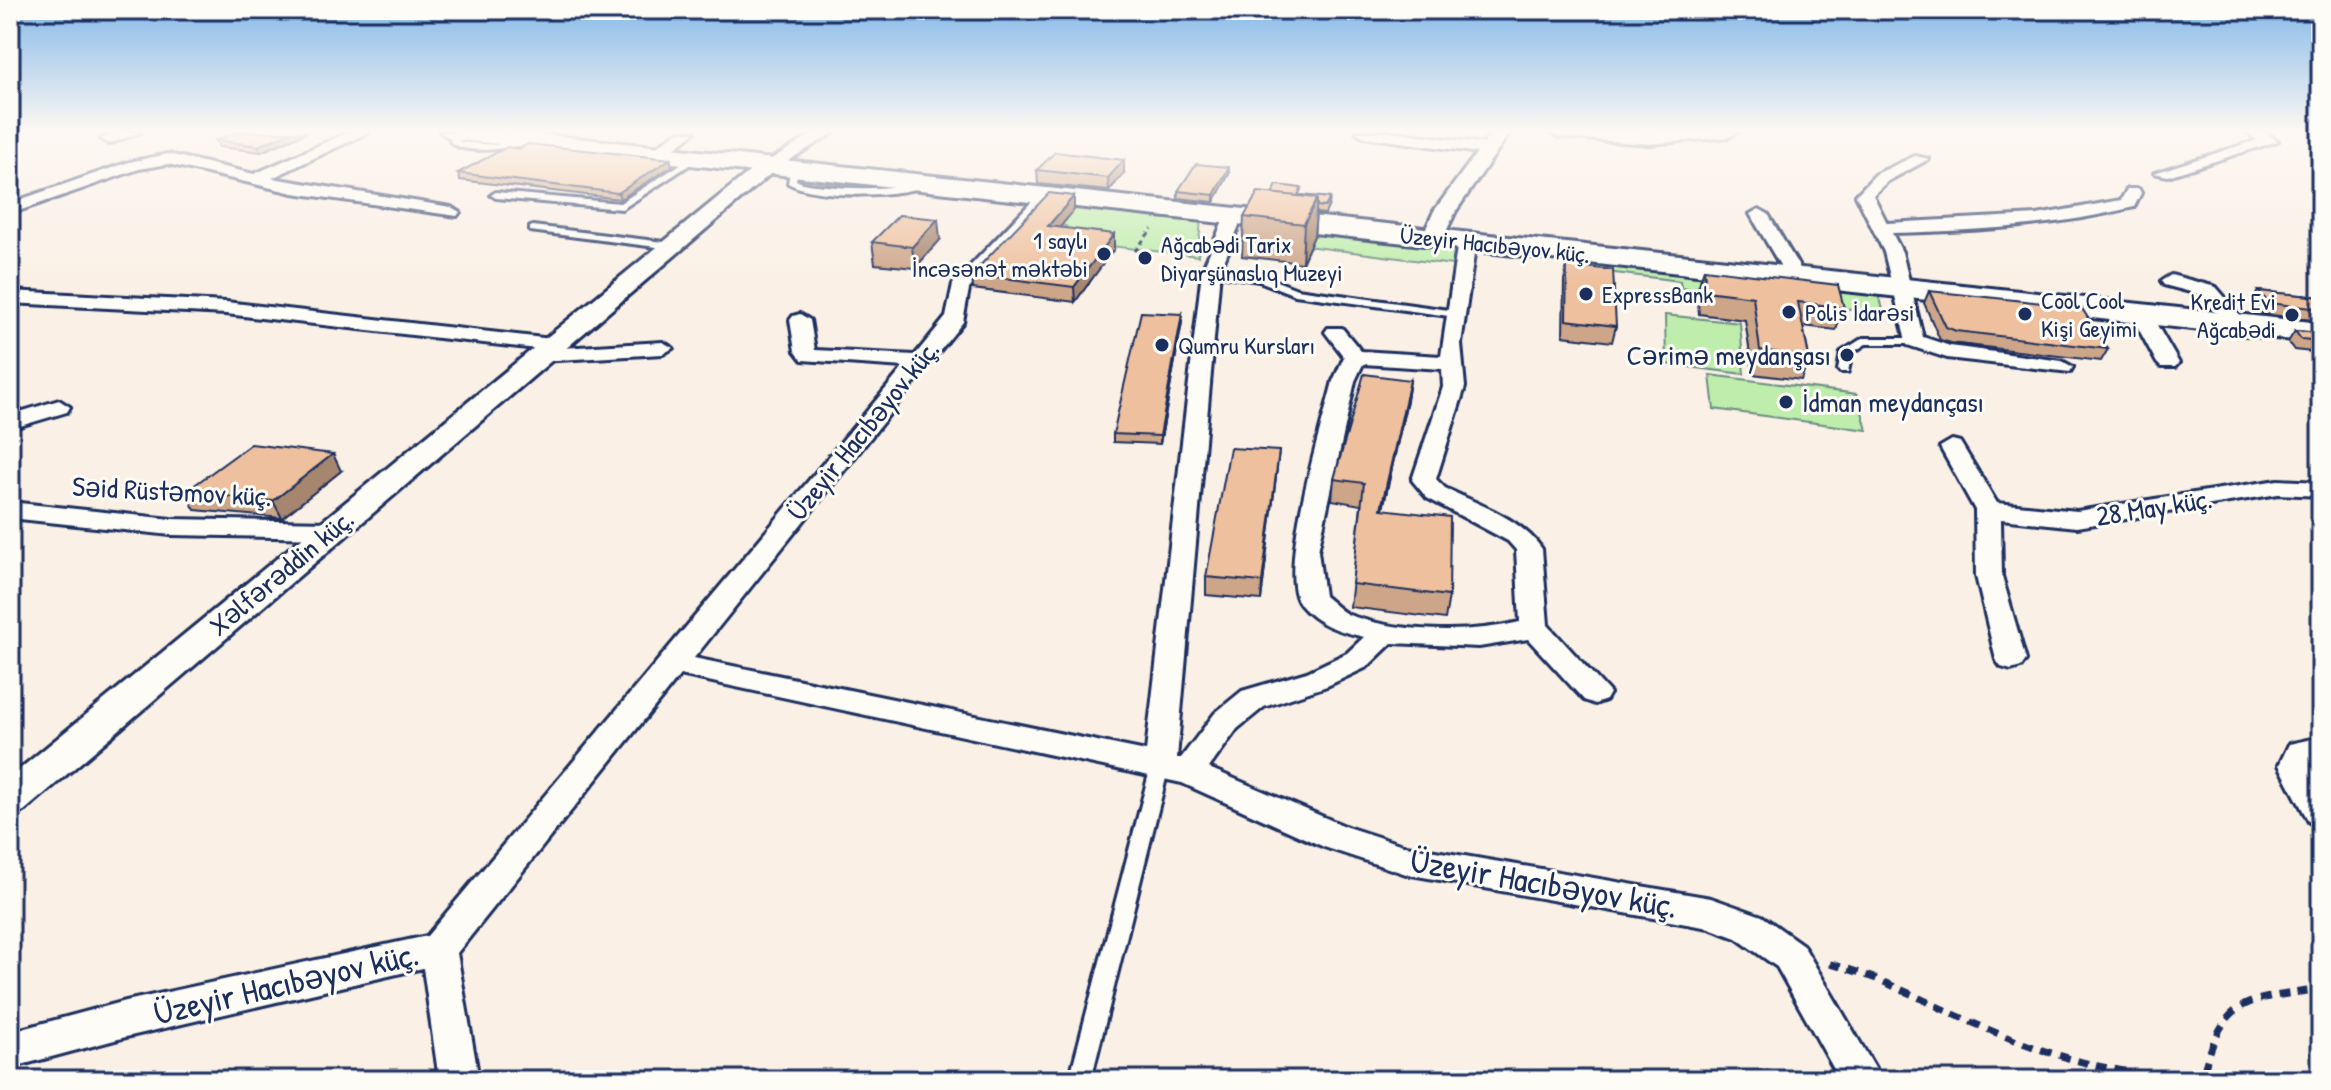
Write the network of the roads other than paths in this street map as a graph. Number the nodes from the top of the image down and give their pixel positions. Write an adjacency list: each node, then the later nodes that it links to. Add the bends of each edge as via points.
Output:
1 (88, 183): 11 (street)
2 (280, 183): 12 (street)
3 (648, 183): 9 (lane, via 622,206)
4 (759, 183): 19 (street, Xəlfərəddin küç.)
5 (928, 183): 10 (main road, Üzeyir Hacıbəyov küç.)
6 (1465, 183): 17 (street)
7 (1875, 183): 15 (street, via 1864,195)
8 (2133, 193): 15 (street, via 2128,203 2087,215 1981,226)
9 (496, 195)
10 (1047, 196): 14 (main road, Üzeyir Hacıbəyov küç.); 35 (street, Üzeyir Hacıbəyov küç., via 960,288 956,318)
11 (10, 209)
12 (451, 212)
13 (1759, 214): 21 (street)
14 (1234, 216): 17 (main road, Üzeyir Hacıbəyov küç.); 20 (street)
15 (1881, 228): 23 (street, via 1893,252)
16 (533, 229): 19 (lane)
17 (1433, 237): 18 (main road, Üzeyir Hacıbəyov küç.)
18 (1467, 241): 21 (main road, Üzeyir Hacıbəyov küç., via 1589,260); 26 (street)
19 (672, 246): 33 (street, Xəlfərəddin küç.)
20 (1211, 271): 26 (lane, via 1261,278 1295,292); 53 (street)
21 (1796, 277): 23 (main road, Üzeyir Hacıbəyov küç.)
22 (2171, 281): 28 (street, via 2209,291)
23 (1900, 288): 25 (main road, Üzeyir Hacıbəyov küç.); 31 (street)
24 (10, 297): 33 (street, via 226,308)
25 (2140, 313): 28 (main road, Üzeyir Hacıbəyov küç.); 37 (street)
26 (1456, 314): 36 (street)
27 (800, 320): 35 (street, via 809,356)
28 (2238, 324): 30 (main road, Üzeyir Hacıbəyov küç.)
29 (1335, 332): 34 (street)
30 (2321, 333)
31 (1914, 341): 38 (street, via 1947,352); 39 (lane, via 1863,341 1847,352)
32 (663, 348): 33 (street)
33 (546, 350): 46 (street, Xəlfərəddin küç.)
34 (1355, 357): 36 (street); 48 (street, via 1344,381 1305,551 1311,599 1337,621)
35 (918, 361): 50 (street, Üzeyir Hacıbəyov küç.)
36 (1452, 363): 47 (street, via 1451,406 1424,480 1436,493 1517,535 1529,549)
37 (2168, 363)
38 (2062, 367)
39 (1844, 370)
40 (59, 407): 41 (street)
41 (10, 422)
42 (1952, 447): 45 (street)
43 (2321, 489): 45 (street, 28 May küç., via 2278,487 2077,519)
44 (10, 510): 46 (street, Səid Rüstəmov küç., via 171,527)
45 (1988, 510): 49 (street, via 1989,576)
46 (331, 530): 54 (street, Xəlfərəddin küç.)
47 (1534, 628): 48 (street, via 1511,636 1458,638); 51 (street)
48 (1386, 633): 53 (street, via 1357,660 1253,699)
49 (2011, 660)
50 (670, 663): 53 (street, Üzeyir Hacıbəyov küç.); 56 (street, Üzeyir Hacıbəyov küç.)
51 (1595, 693)
52 (2321, 749): 55 (street, via 2300,752 2295,765)
53 (1174, 769): 59 (lane); 60 (street, Üzeyir Hacıbəyov küç., via 1336,837 1406,860 1711,913 1749,927 1790,956)
54 (14, 792)
55 (2321, 813)
56 (438, 949): 57 (street, Üzeyir Hacıbəyov küç.); 58 (street)
57 (10, 1050)
58 (459, 1080)
59 (1080, 1080)
60 (1862, 1080)

